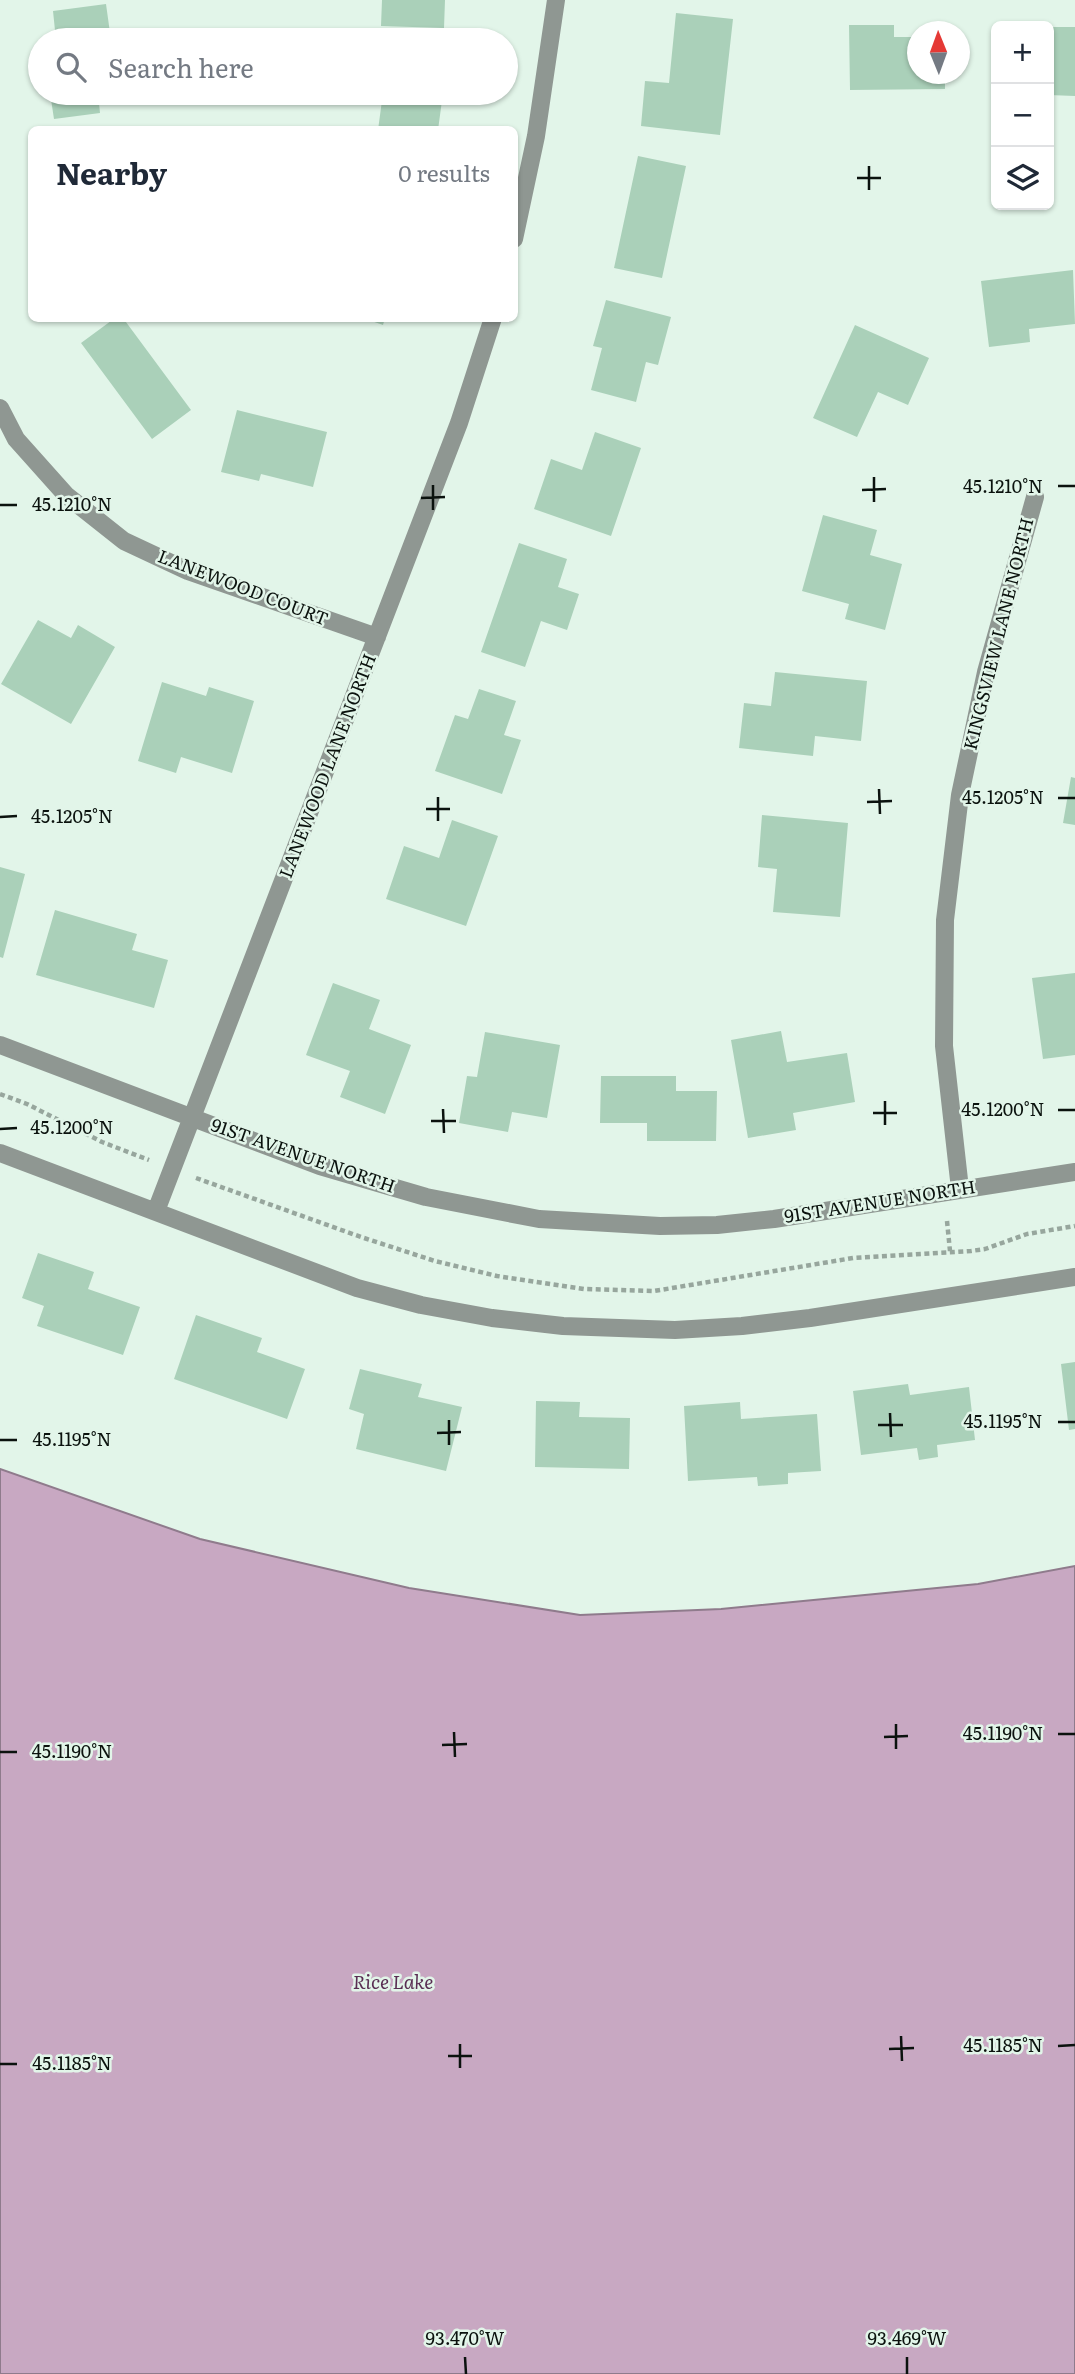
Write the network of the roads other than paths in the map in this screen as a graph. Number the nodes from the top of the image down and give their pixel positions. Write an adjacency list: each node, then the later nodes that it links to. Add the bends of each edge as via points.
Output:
1 (556, 0): 2 (street)
2 (518, 220)
3 (493, 322): 6 (street, LANEWOOD LANE NORTH)
4 (0, 408): 6 (street, LANEWOOD COURT, via 16,439 66,495 124,541 188,572)
5 (1035, 497): 11 (street, KINGSVIEW LANE NORTH, via 986,672 960,795 945,920 944,1046)
6 (377, 637): 8 (street, LANEWOOD LANE NORTH)
7 (0, 1045): 8 (street, 91ST AVENUE NORTH)
8 (192, 1118): 11 (street, 91ST AVENUE NORTH, via 320,1166 426,1197 539,1219 717,1225); 12 (street, LANEWOOD LANE NORTH)
9 (0, 1153): 12 (street)
10 (1075, 1172): 11 (street, 91ST AVENUE NORTH)
11 (960, 1189)
12 (156, 1211): 13 (street, via 357,1288 421,1305 563,1326 675,1330 742,1326)
13 (1075, 1277)

